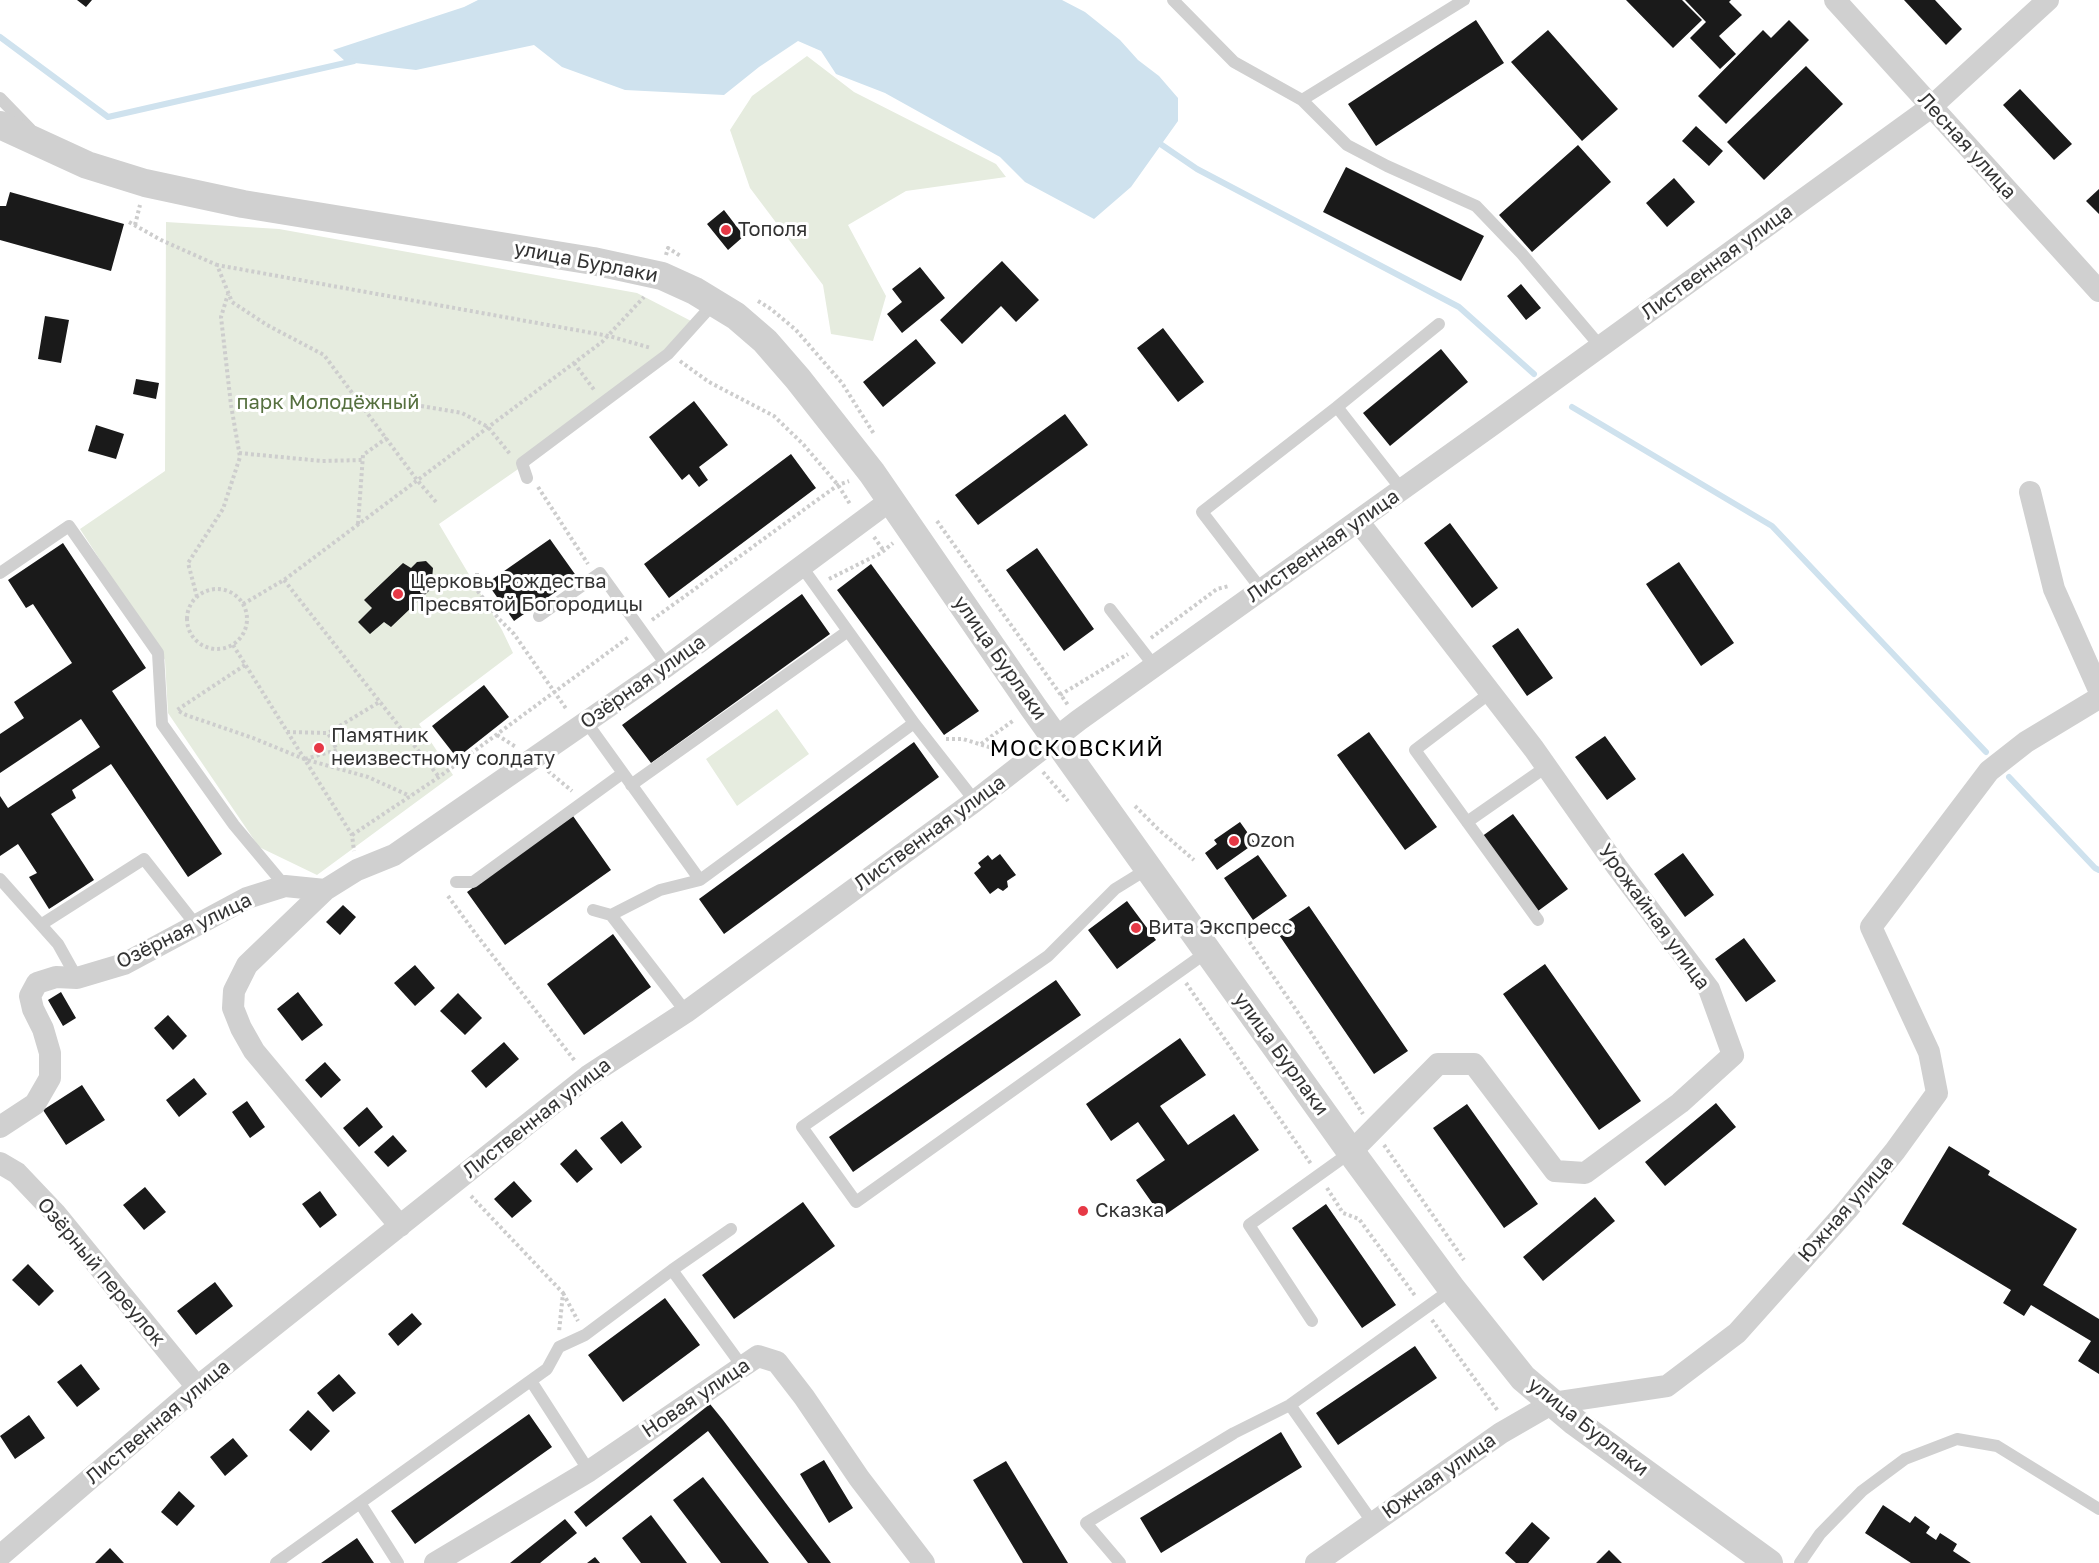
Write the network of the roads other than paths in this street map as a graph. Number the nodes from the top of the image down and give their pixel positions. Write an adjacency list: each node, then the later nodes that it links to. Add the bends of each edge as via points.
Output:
1 (1173, 0): 6 (lane, via 1234,62)
2 (1464, 0): 6 (lane)
3 (1835, 0): 7 (street, Лесная улица)
4 (2048, 0): 7 (street, Лиственная улица)
5 (0, 98): 9 (lane)
6 (1302, 100): 13 (lane, via 1347,146 1476,206)
7 (1931, 107): 10 (street, Лесная улица); 13 (street, Лиственная улица)
8 (0, 125): 9 (street, улица Бурлаки)
9 (50, 149): 11 (street, улица Бурлаки, via 153,185 243,204 581,259 662,276)
10 (2099, 291)
11 (715, 302): 15 (lane, via 668,354 522,463); 18 (street, улица Бурлаки, via 771,348)
12 (1439, 324): 14 (lane)
13 (1600, 346): 16 (street, Лиственная улица)
14 (1337, 407): 16 (lane); 22 (lane, via 1202,512)
15 (527, 478)
16 (1402, 490): 19 (street, Лиственная улица)
17 (2030, 492): 28 (street, via 2054,589)
18 (891, 500): 20 (street, Озёрная улица); 33 (street, улица Бурлаки)
19 (1358, 521): 22 (street, Лиственная улица); 29 (street, Урожайная улица)
20 (802, 567): 25 (lane); 26 (street, Озёрная улица)
21 (0, 573): 43 (lane, via 69,526 158,653 162,724 234,825)
22 (1257, 585): 27 (street, Лиственная улица)
23 (1110, 609): 27 (lane)
24 (538, 616): 26 (lane, via 600,573)
25 (848, 631): 32 (lane); 36 (lane)
26 (668, 666): 31 (street, Озёрная улица)
27 (1155, 668): 33 (street, Лиственная улица)
28 (2099, 690)
29 (1490, 693): 34 (street, Урожайная улица); 38 (lane, via 1415,750)
30 (2099, 698): 64 (street, Южная улица, via 2026,742 1989,771 1871,927 1929,1052 1937,1094 1895,1151 1737,1333 1667,1386)
31 (587, 723): 35 (lane); 44 (street, Озёрная улица, via 394,855 357,870)
32 (914, 723): 37 (lane); 41 (lane)
33 (1056, 739): 37 (street, Лиственная улица); 39 (street, улица Бурлаки)
34 (1546, 767): 38 (lane); 54 (street, Урожайная улица, via 1709,988 1733,1055 1680,1103 1585,1173 1555,1171 1474,1064 1438,1064)
35 (623, 773): 36 (lane); 42 (lane, via 473,882)
36 (632, 785): 41 (lane)
37 (975, 801): 52 (street, Лиственная улица)
38 (1467, 822): 47 (lane)
39 (1149, 868): 50 (street, улица Бурлаки); 50 (lane, via 1115,889 1048,956 802,1128 856,1202)
40 (0, 879): 48 (lane)
41 (700, 880): 46 (lane, via 660,890)
42 (456, 882)
43 (285, 886): 44 (street, Озёрная улица); 49 (street, Озёрная улица, via 247,898)
44 (325, 890): 56 (street, Озёрная улица, via 247,966 234,991 233,1008 254,1051)
45 (593, 910): 46 (lane)
46 (611, 915): 52 (lane)
47 (1538, 920)
48 (42, 924): 49 (lane, via 144,859); 51 (lane)
49 (196, 925): 51 (street, Озёрная улица, via 124,964)
50 (1207, 952): 54 (street, улица Бурлаки)
51 (77, 978): 53 (street, Озёрная улица, via 46,979 37,983 30,996 50,1053 50,1078 35,1104)
52 (686, 1012): 56 (street, Лиственная улица, via 588,1076)
53 (0, 1127)
54 (1350, 1152): 59 (street, улица Бурлаки); 60 (lane, via 1249,1225)
55 (0, 1162): 63 (street, Озёрный переулок, via 17,1173 55,1213)
56 (400, 1226): 63 (street, Лиственная улица)
57 (731, 1229): 58 (lane)
58 (672, 1270): 61 (lane); 62 (lane, via 585,1335 559,1347 547,1369)
59 (1452, 1289): 64 (street, улица Бурлаки, via 1523,1378); 65 (lane)
60 (1312, 1321)
61 (742, 1365): 66 (street, Новая улица); 74 (street, Новая улица, via 758,1356 777,1362)
62 (531, 1381): 66 (lane); 67 (lane)
63 (197, 1387): 70 (street, Лиственная улица)
64 (1553, 1403): 69 (street, Южная улица, via 1501,1433); 77 (street, улица Бурлаки)
65 (1290, 1405): 69 (lane); 75 (lane, via 1234,1433 1086,1523)
66 (590, 1471): 73 (street, Новая улица)
67 (360, 1503): 71 (lane); 72 (lane)
68 (2099, 1509): 78 (lane, via 1997,1446 1957,1439 1905,1459 1862,1491 1820,1534)
69 (1372, 1523): 76 (street, Южная улица)
70 (0, 1556)
71 (276, 1563)
72 (398, 1563)
73 (435, 1563)
74 (924, 1563)
75 (1120, 1563)
76 (1316, 1563)
77 (1769, 1563)
78 (1800, 1563)

